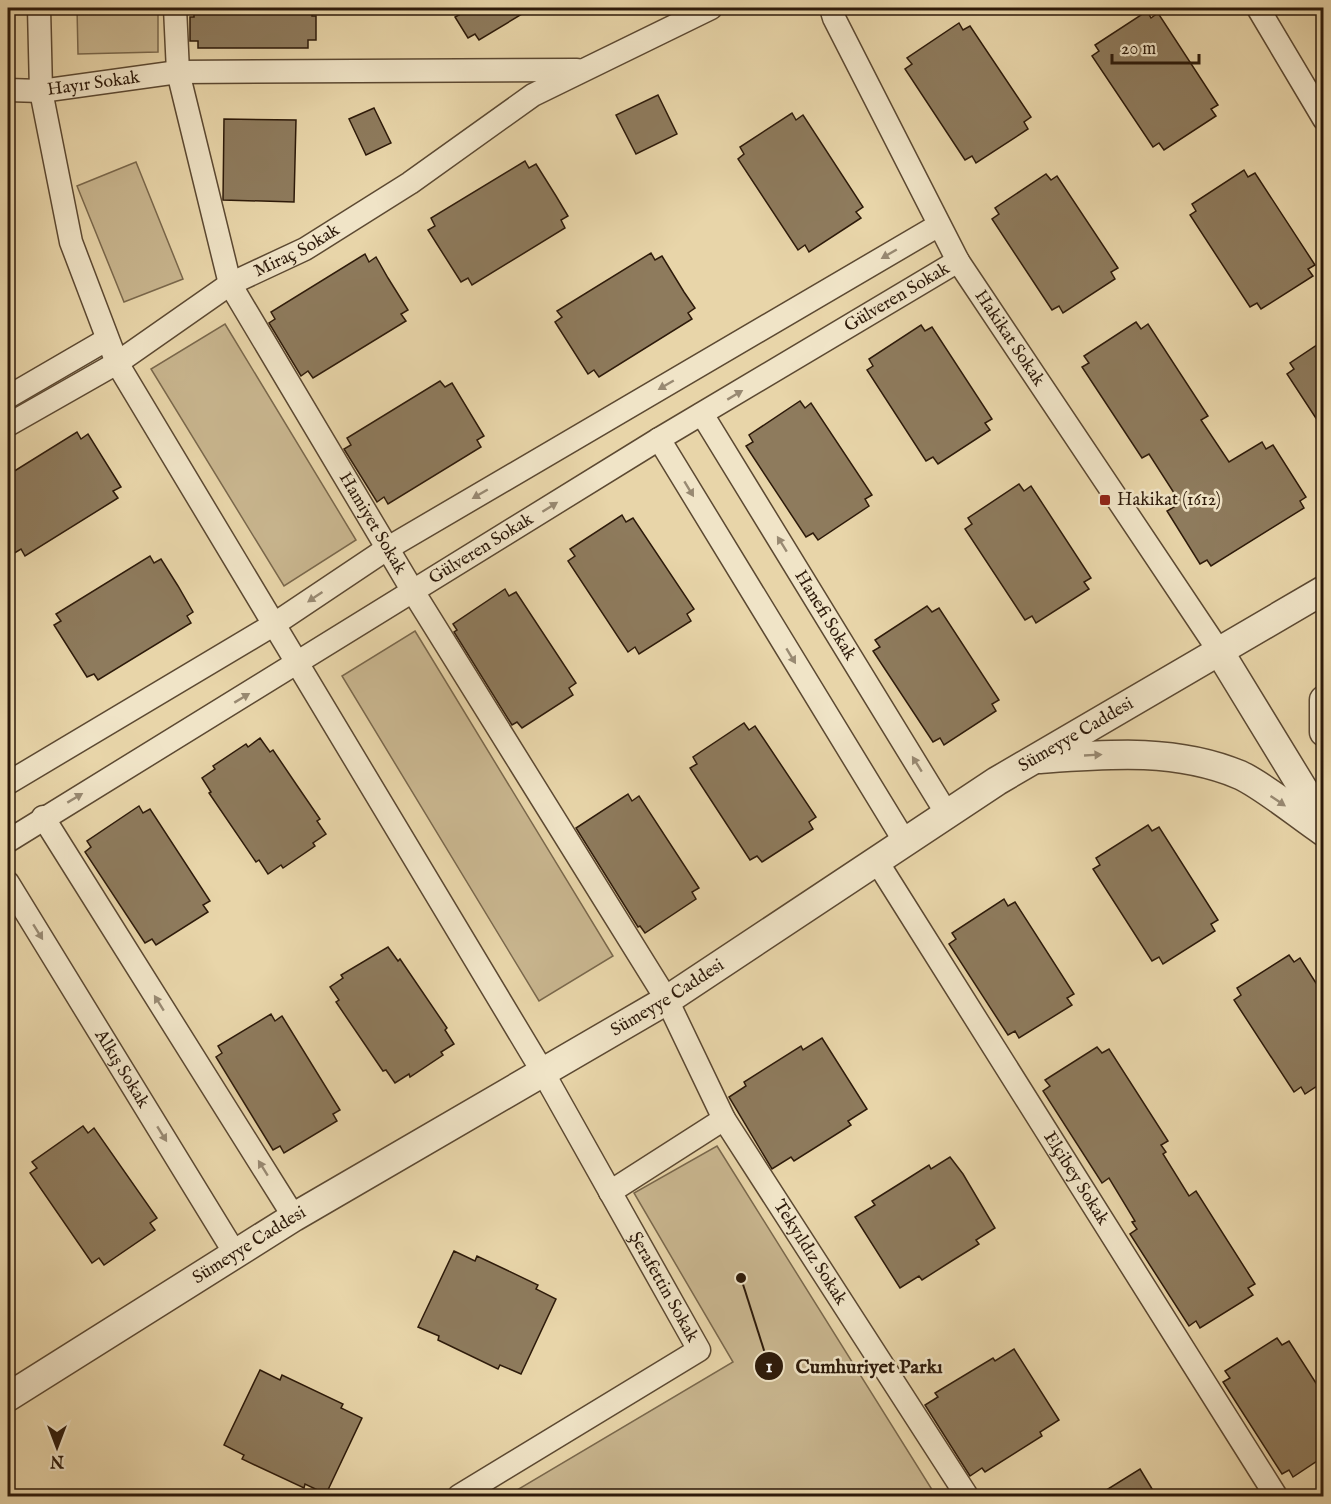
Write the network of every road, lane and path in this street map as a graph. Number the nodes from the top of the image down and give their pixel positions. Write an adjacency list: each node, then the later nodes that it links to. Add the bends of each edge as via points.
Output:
1 (39, 8): 9 (street, Şerafettin Sokak)
2 (175, 8): 7 (street, Hamiyet Sokak)
3 (711, 8): 6 (street, Miraç Sokak)
4 (831, 8): 11 (street, Hakikat Sokak)
5 (1258, 8): 10 (street)
6 (581, 70): 7 (street, Miraç Sokak); 13 (street, Miraç Sokak, via 534,95 411,183 305,249)
7 (178, 72): 9 (street, Hayır Sokak); 13 (street, Hamiyet Sokak)
8 (8, 90): 9 (street, Hayır Sokak)
9 (41, 91): 14 (street, Şerafettin Sokak, via 71,242)
10 (1323, 119)
11 (939, 225): 12 (street, Hakikat Sokak); 20 (street, one-way to 20)
12 (958, 261): 17 (street, Gülveren Sokak, one-way to 12); 24 (street, Hakikat Sokak)
13 (230, 284): 15 (street, Miraç Sokak); 20 (street, Hamiyet Sokak)
14 (106, 340): 15 (street, Şerafettin Sokak); 16 (street)
15 (117, 363): 18 (street, Miraç Sokak); 23 (street, Şerafettin Sokak)
16 (8, 397)
17 (702, 414): 19 (street, Gülveren Sokak); 30 (street, Hanefi Sokak, one-way to 17)
18 (8, 425)
19 (659, 439): 22 (street, Gülveren Sokak, one-way to 19); 35 (street, one-way to 35)
20 (388, 549): 22 (street, Hamiyet Sokak); 23 (street, one-way to 23)
21 (1323, 590): 24 (street, Sümeyye Caddesi)
22 (414, 593): 25 (street, Gülveren Sokak); 38 (street, Hamiyet Sokak)
23 (273, 624): 25 (street, Şerafettin Sokak); 29 (street)
24 (1218, 651): 28 (street, Sümeyye Caddesi); 32 (street)
25 (297, 664): 31 (street, Gülveren Sokak, one-way to 25); 39 (street, Şerafettin Sokak)
26 (1323, 700): 27 (street)
27 (1323, 732)
28 (1035, 759): 30 (street, Sümeyye Caddesi); 33 (street, one-way to 33, via 1175,755 1241,776)
29 (8, 783)
30 (947, 814): 35 (street, Sümeyye Caddesi)
31 (43, 818): 34 (street, Gülveren Sokak); 42 (street, one-way to 31)
32 (1323, 823)
33 (1323, 832)
34 (10, 835)
35 (905, 842): 36 (street, Sümeyye Caddesi)
36 (876, 860): 38 (street, Sümeyye Caddesi); 47 (street, Elçibey Sokak)
37 (8, 883): 43 (street, Alkış Sokak, one-way to 43)
38 (667, 1000): 39 (street, Sümeyye Caddesi); 40 (street, Tekyıldız Sokak)
39 (544, 1074): 41 (street, Şerafettin Sokak); 42 (street, Sümeyye Caddesi)
40 (724, 1119): 41 (street); 46 (street, Tekyıldız Sokak)
41 (610, 1192): 45 (street, Şerafettin Sokak, via 699,1350)
42 (294, 1217): 43 (street, Sümeyye Caddesi)
43 (237, 1255): 44 (street, Sümeyye Caddesi)
44 (8, 1397)
45 (459, 1497)
46 (967, 1497)
47 (1276, 1497)

